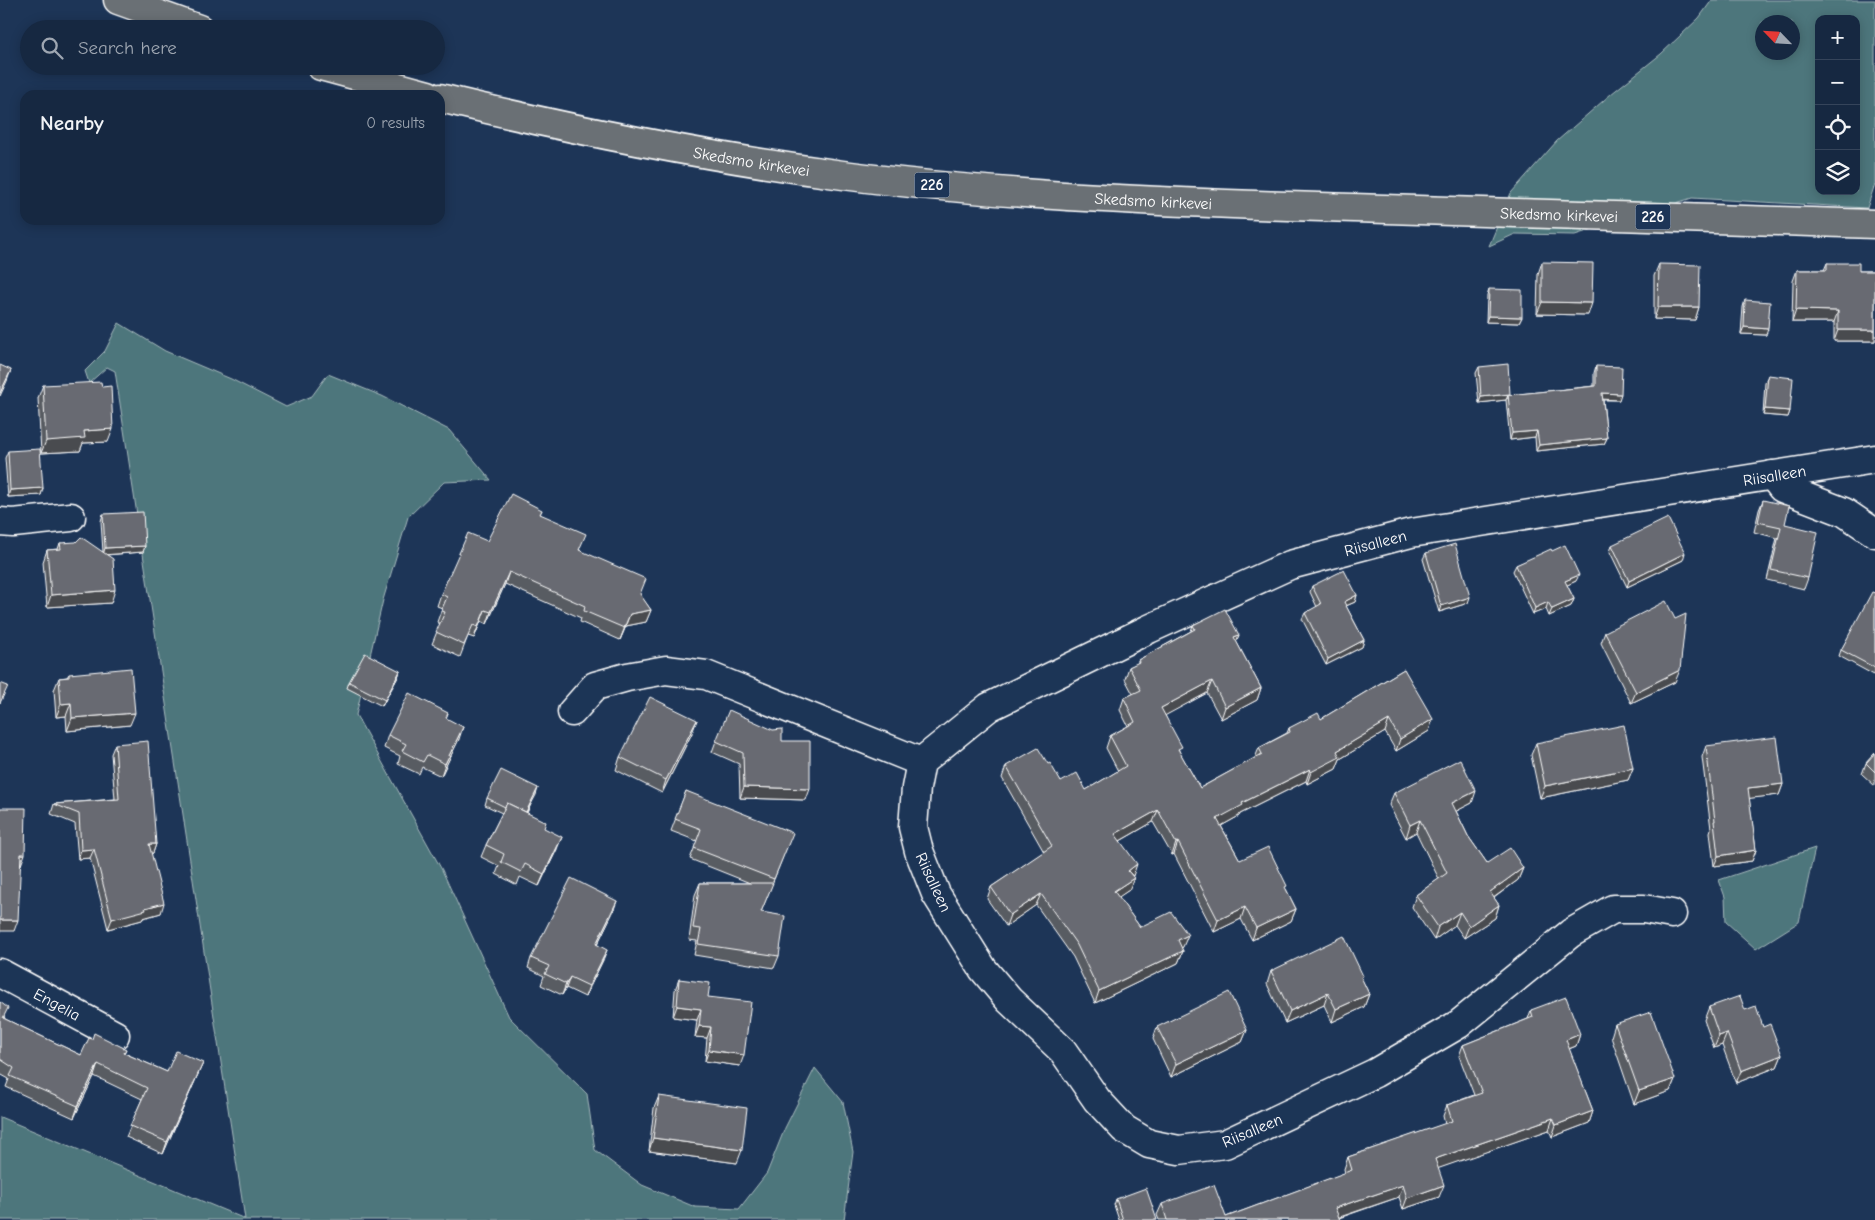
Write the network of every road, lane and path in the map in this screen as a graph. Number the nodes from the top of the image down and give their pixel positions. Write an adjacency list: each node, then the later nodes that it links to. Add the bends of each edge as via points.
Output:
1 (118, 0): 2 (highway)
2 (174, 20)
3 (354, 75): 4 (highway)
4 (410, 90)
5 (445, 99): 6 (highway, Skedsmo kirkevei / 226, via 705,154 844,175 961,188 1248,205)
6 (1875, 224)
7 (1875, 459): 8 (street, Riisalleen)
8 (1772, 475): 11 (street, via 1782,488 1844,512); 13 (street, Riisalleen, via 1411,533 1290,565 989,707)
9 (71, 517): 10 (street)
10 (0, 522)
11 (1875, 533)
12 (572, 712): 13 (street, via 595,686 627,677 666,670 706,675)
13 (921, 762): 14 (street, Riisalleen, via 913,827 936,894 983,969 1009,1000 1063,1051 1097,1100 1124,1129 1149,1144 1179,1150 1224,1144 1375,1073 1459,1024 1571,933 1613,909 1644,909)
14 (1672, 914)
15 (0, 973): 16 (street, Engelia)
16 (115, 1035)

